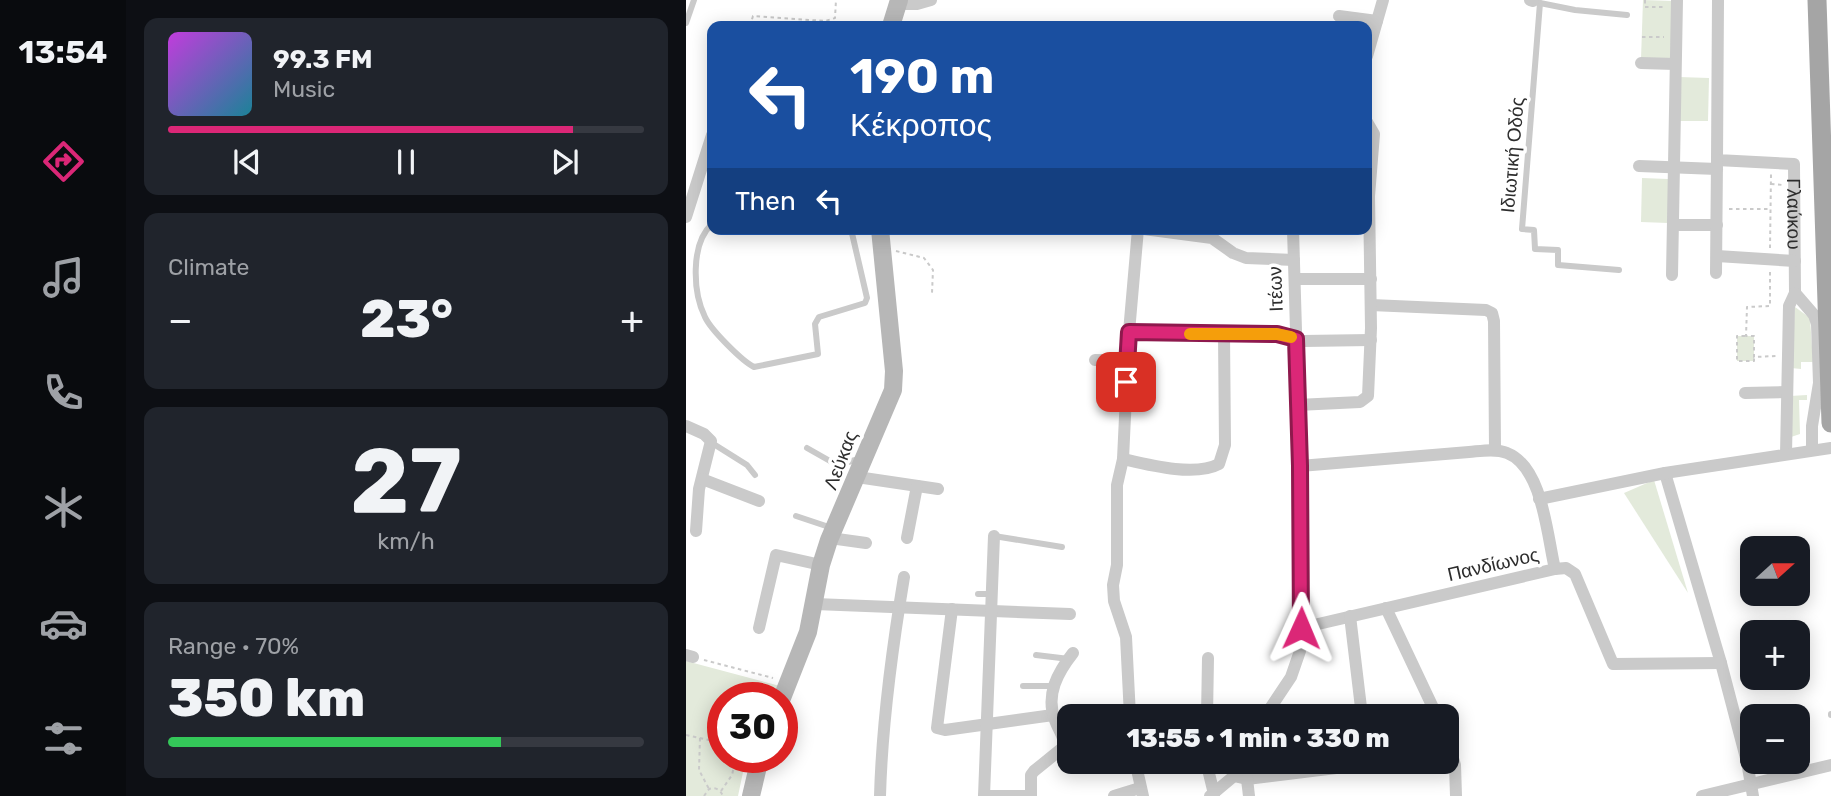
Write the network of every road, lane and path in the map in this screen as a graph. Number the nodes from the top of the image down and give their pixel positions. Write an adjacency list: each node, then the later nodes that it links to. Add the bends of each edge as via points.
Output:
1 (694, 0): 18 (lane)
2 (836, 0): 14 (path, via 835,18)
3 (932, 0): 9 (street)
4 (1383, 0): 17 (street)
5 (1645, 0): 10 (path, via 1645,7)
6 (1718, 0): 28 (street)
7 (1817, 0): 70 (main road, Γλαύκου)
8 (1534, 1): 11 (lane); 48 (lane, Ιδιωτική Οδός, via 1522,229 1534,230 1535,249 1558,250 1558,265)
9 (898, 2): 16 (street)
10 (1677, 4): 21 (street)
11 (1626, 15)
12 (1339, 16): 17 (street)
13 (752, 21): 15 (path, via 753,16)
14 (825, 21)
15 (825, 21)
16 (892, 21)
17 (1377, 21): 19 (street)
18 (686, 23)
19 (1372, 34)
20 (1642, 37): 21 (path)
21 (1676, 38): 23 (street)
22 (1641, 63): 23 (street)
23 (1675, 64): 30 (street)
24 (1372, 131): 26 (street)
25 (707, 151): 33 (street)
26 (1372, 160)
27 (1771, 162): 28 (street, Γλαύκου); 32 (path); 47 (street, Γλαύκου, via 1794,164)
28 (1717, 164): 30 (street, Γλαύκου); 31 (street)
29 (1639, 166): 30 (street, Γλαύκου)
30 (1674, 168): 34 (street)
31 (1717, 209): 32 (path); 35 (street)
32 (1770, 209): 45 (path)
33 (686, 217)
34 (1673, 225): 35 (street); 50 (street)
35 (1717, 225): 44 (street)
36 (707, 231): 37 (lane, via 698,253 702,309 707,321 754,367 818,354 815,324 819,317 865,303)
37 (852, 235)
38 (880, 235): 43 (street, Λεύκας)
39 (1137, 235): 56 (street)
40 (1195, 235): 46 (street, via 1212,237 1246,258)
41 (1293, 235): 46 (street, Ιτέων)
42 (1370, 235): 52 (street)
43 (881, 250): 53 (path, via 924,258 933,270); 78 (street, Λεύκας, via 894,380)
44 (1717, 256): 45 (street); 49 (street)
45 (1770, 259): 47 (street); 58 (path, via 1770,306 1747,307)
46 (1294, 260): 51 (street, Ιτέων)
47 (1795, 261): 54 (street, Γλαύκου)
48 (1619, 270)
49 (1716, 273)
50 (1672, 275)
51 (1295, 279): 52 (street); 59 (street, Ιτέων)
52 (1371, 279): 55 (street)
53 (932, 293)
54 (1795, 293): 61 (street, Γλαύκου, via 1789,306); 76 (street, via 1817,321 1819,383)
55 (1371, 305): 60 (street); 75 (street, via 1492,313)
56 (1129, 332): 57 (street); 64 (street)
57 (1224, 335): 59 (street, via 1277,334); 79 (street, via 1225,445 1219,464 1161,468)
58 (1746, 336): 62 (path, via 1754,336); 62 (path, via 1737,336 1737,361 1754,361)
59 (1296, 339): 60 (street); 69 (street, Ιτέων)
60 (1371, 340): 69 (street, via 1365,400)
61 (1788, 356): 62 (path); 65 (street, Γλαύκου)
62 (1754, 357)
63 (1095, 360): 64 (street)
64 (1127, 361): 68 (street)
65 (1787, 392): 66 (street); 77 (street, Γλαύκου)
66 (1745, 393)
67 (1097, 401): 68 (path)
68 (1125, 401): 79 (street)
69 (1297, 405): 80 (street, Ιτέων)
70 (1831, 423)
71 (686, 426): 72 (street)
72 (710, 442): 82 (lane); 84 (street)
73 (807, 448): 78 (lane, via 837,465)
74 (1831, 448): 76 (street)
75 (1495, 450): 80 (street); 87 (street, Πανδίωνος, via 1522,463)
76 (1812, 450): 77 (street)
77 (1786, 454): 81 (street)
78 (863, 458): 83 (street, Λεύκας)
79 (1123, 459): 119 (street, via 1117,485 1113,585 1126,637)
80 (1300, 466): 109 (street, Ιτέων)
81 (1665, 473): 87 (street); 114 (street)
82 (755, 475)
83 (857, 477): 85 (street); 91 (street, Λεύκας)
84 (702, 479): 88 (street); 90 (street)
85 (917, 486): 86 (street); 93 (street)
86 (938, 489)
87 (1539, 499): 97 (street, Πανδίωνος)
88 (758, 501)
89 (796, 516): 91 (lane)
90 (696, 531)
91 (832, 533): 94 (street); 96 (street, Λεύκας)
92 (994, 536): 95 (lane); 100 (street)
93 (907, 538)
94 (866, 543)
95 (1062, 547)
96 (821, 565): 101 (street, Λεύκας); 108 (street, via 776,555)
97 (1555, 569): 103 (street, Πανδίωνος); 114 (street, via 1566,568 1575,574 1613,664)
98 (904, 577): 102 (street)
99 (978, 594): 100 (lane)
100 (992, 594): 105 (street)
101 (815, 604): 102 (street, via 835,600); 116 (street, Λεύκας)
102 (899, 607): 104 (street); 147 (street)
103 (1386, 608): 107 (street, Πανδίωνος); 123 (street)
104 (952, 609): 105 (street); 125 (street, via 936,726 945,730)
105 (991, 611): 106 (street); 125 (street)
106 (1070, 614)
107 (1350, 616): 109 (street, Πανδίωνος); 122 (street)
108 (759, 628)
109 (1301, 628): 121 (street, Ιτέων, via 1297,665)
110 (1036, 655): 112 (lane)
111 (689, 656): 115 (path)
112 (1071, 656): 118 (street)
113 (1208, 658): 120 (street)
114 (1721, 663): 139 (street)
115 (762, 682)
116 (788, 682)
117 (1023, 686): 118 (lane)
118 (1054, 686): 124 (street)
119 (1129, 704)
120 (1207, 704)
121 (1273, 704)
122 (1361, 704)
123 (1431, 704)
124 (1053, 715): 125 (street); 142 (street, via 1065,746 1031,775)
125 (988, 724): 148 (street)
126 (686, 735): 127 (path)
127 (699, 738): 128 (path); 138 (path, via 699,770)
128 (707, 740)
129 (1831, 765): 139 (street)
130 (732, 773): 140 (path)
131 (756, 773): 146 (street)
132 (1138, 774): 141 (street)
133 (1208, 774): 143 (street)
134 (1240, 774): 137 (street)
135 (1274, 774): 137 (street)
136 (1453, 774): 151 (street)
137 (1240, 778): 143 (street); 150 (street)
138 (709, 789): 140 (path); 144 (path)
139 (1752, 790): 152 (street)
140 (720, 791): 145 (path)
141 (1142, 792): 149 (street)
142 (1031, 795): 148 (street)
143 (1212, 795)
144 (704, 796)
145 (723, 796)
146 (751, 796)
147 (880, 796)
148 (984, 796)
149 (1114, 796)
150 (1249, 796)
151 (1456, 796)
152 (1702, 796)

